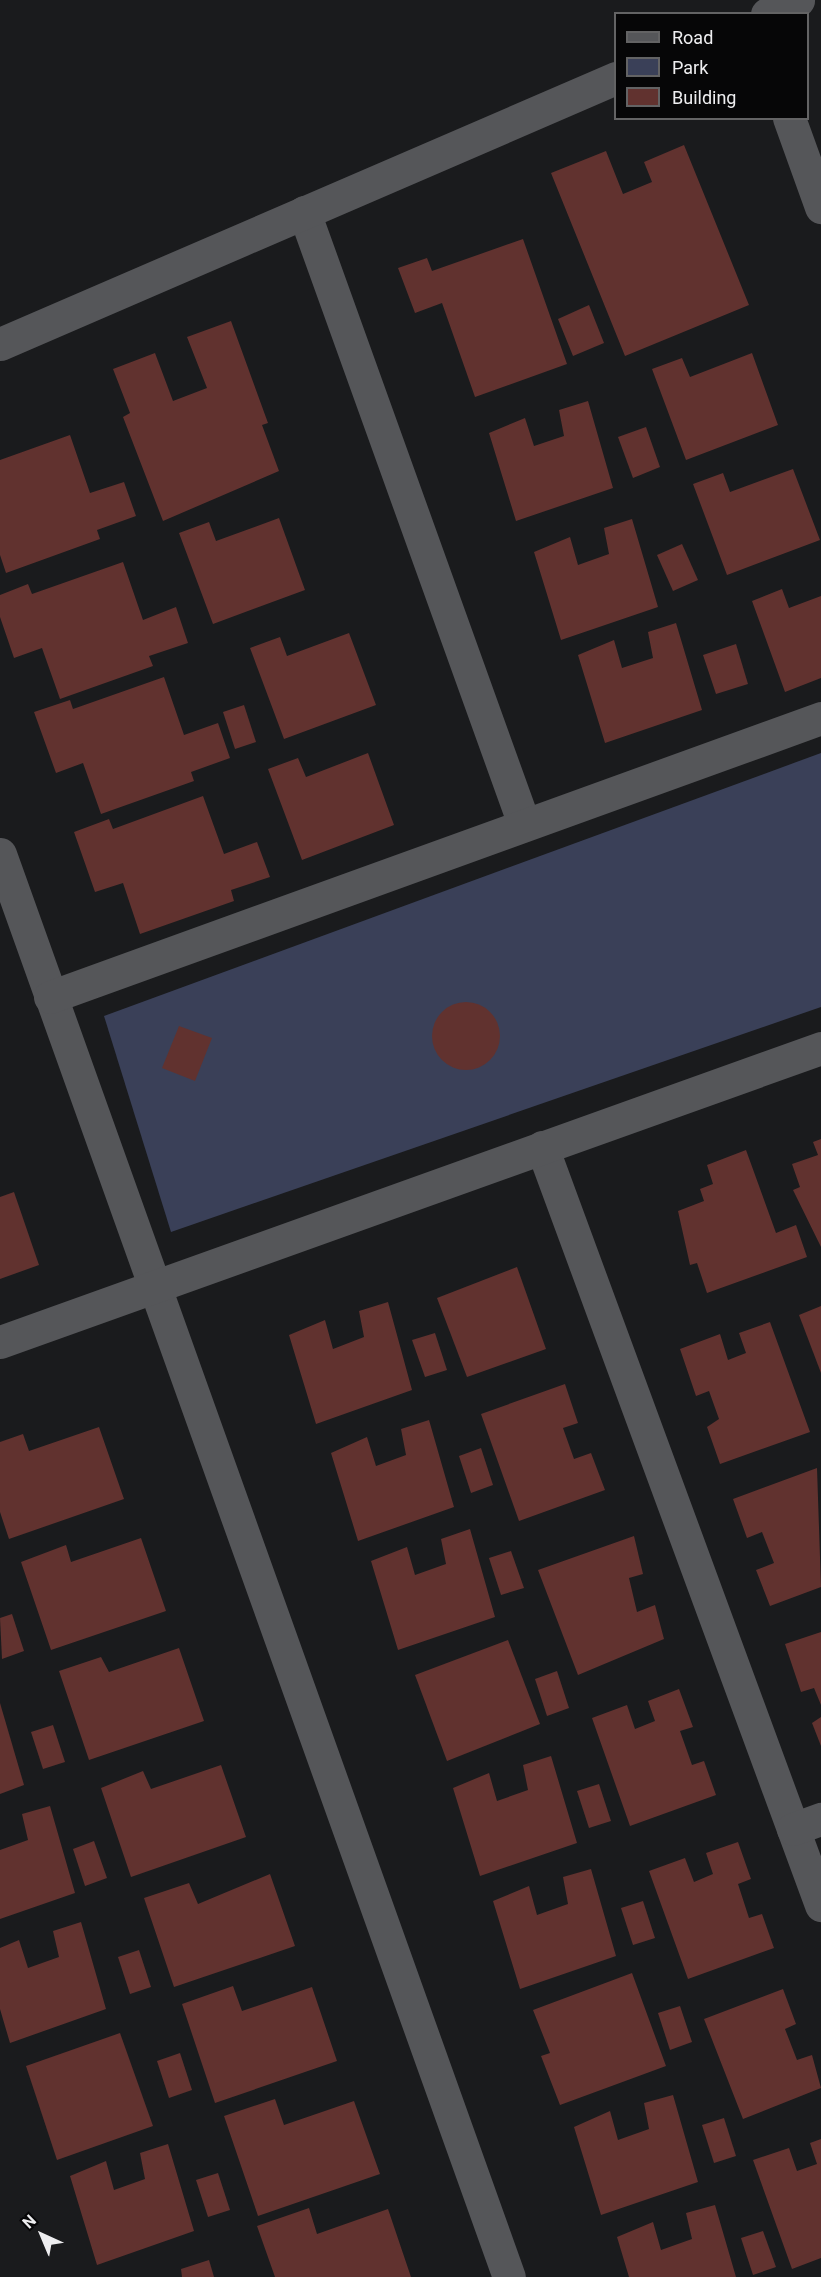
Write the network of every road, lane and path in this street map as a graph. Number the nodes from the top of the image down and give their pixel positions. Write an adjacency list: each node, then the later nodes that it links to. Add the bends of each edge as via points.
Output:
1 (798, 0): 2 (street)
2 (771, 12)
3 (614, 78): 6 (street)
4 (790, 120): 5 (street)
5 (821, 207)
6 (304, 212): 7 (street); 9 (street)
7 (0, 344)
8 (821, 718): 9 (street)
9 (524, 824): 11 (street)
10 (0, 854): 11 (street)
11 (50, 997): 14 (street)
12 (821, 1048): 13 (street)
13 (542, 1147): 14 (street); 16 (street)
14 (150, 1285): 15 (street); 18 (street)
15 (0, 1342)
16 (807, 1824): 17 (street)
17 (821, 1905)
18 (509, 2277)

